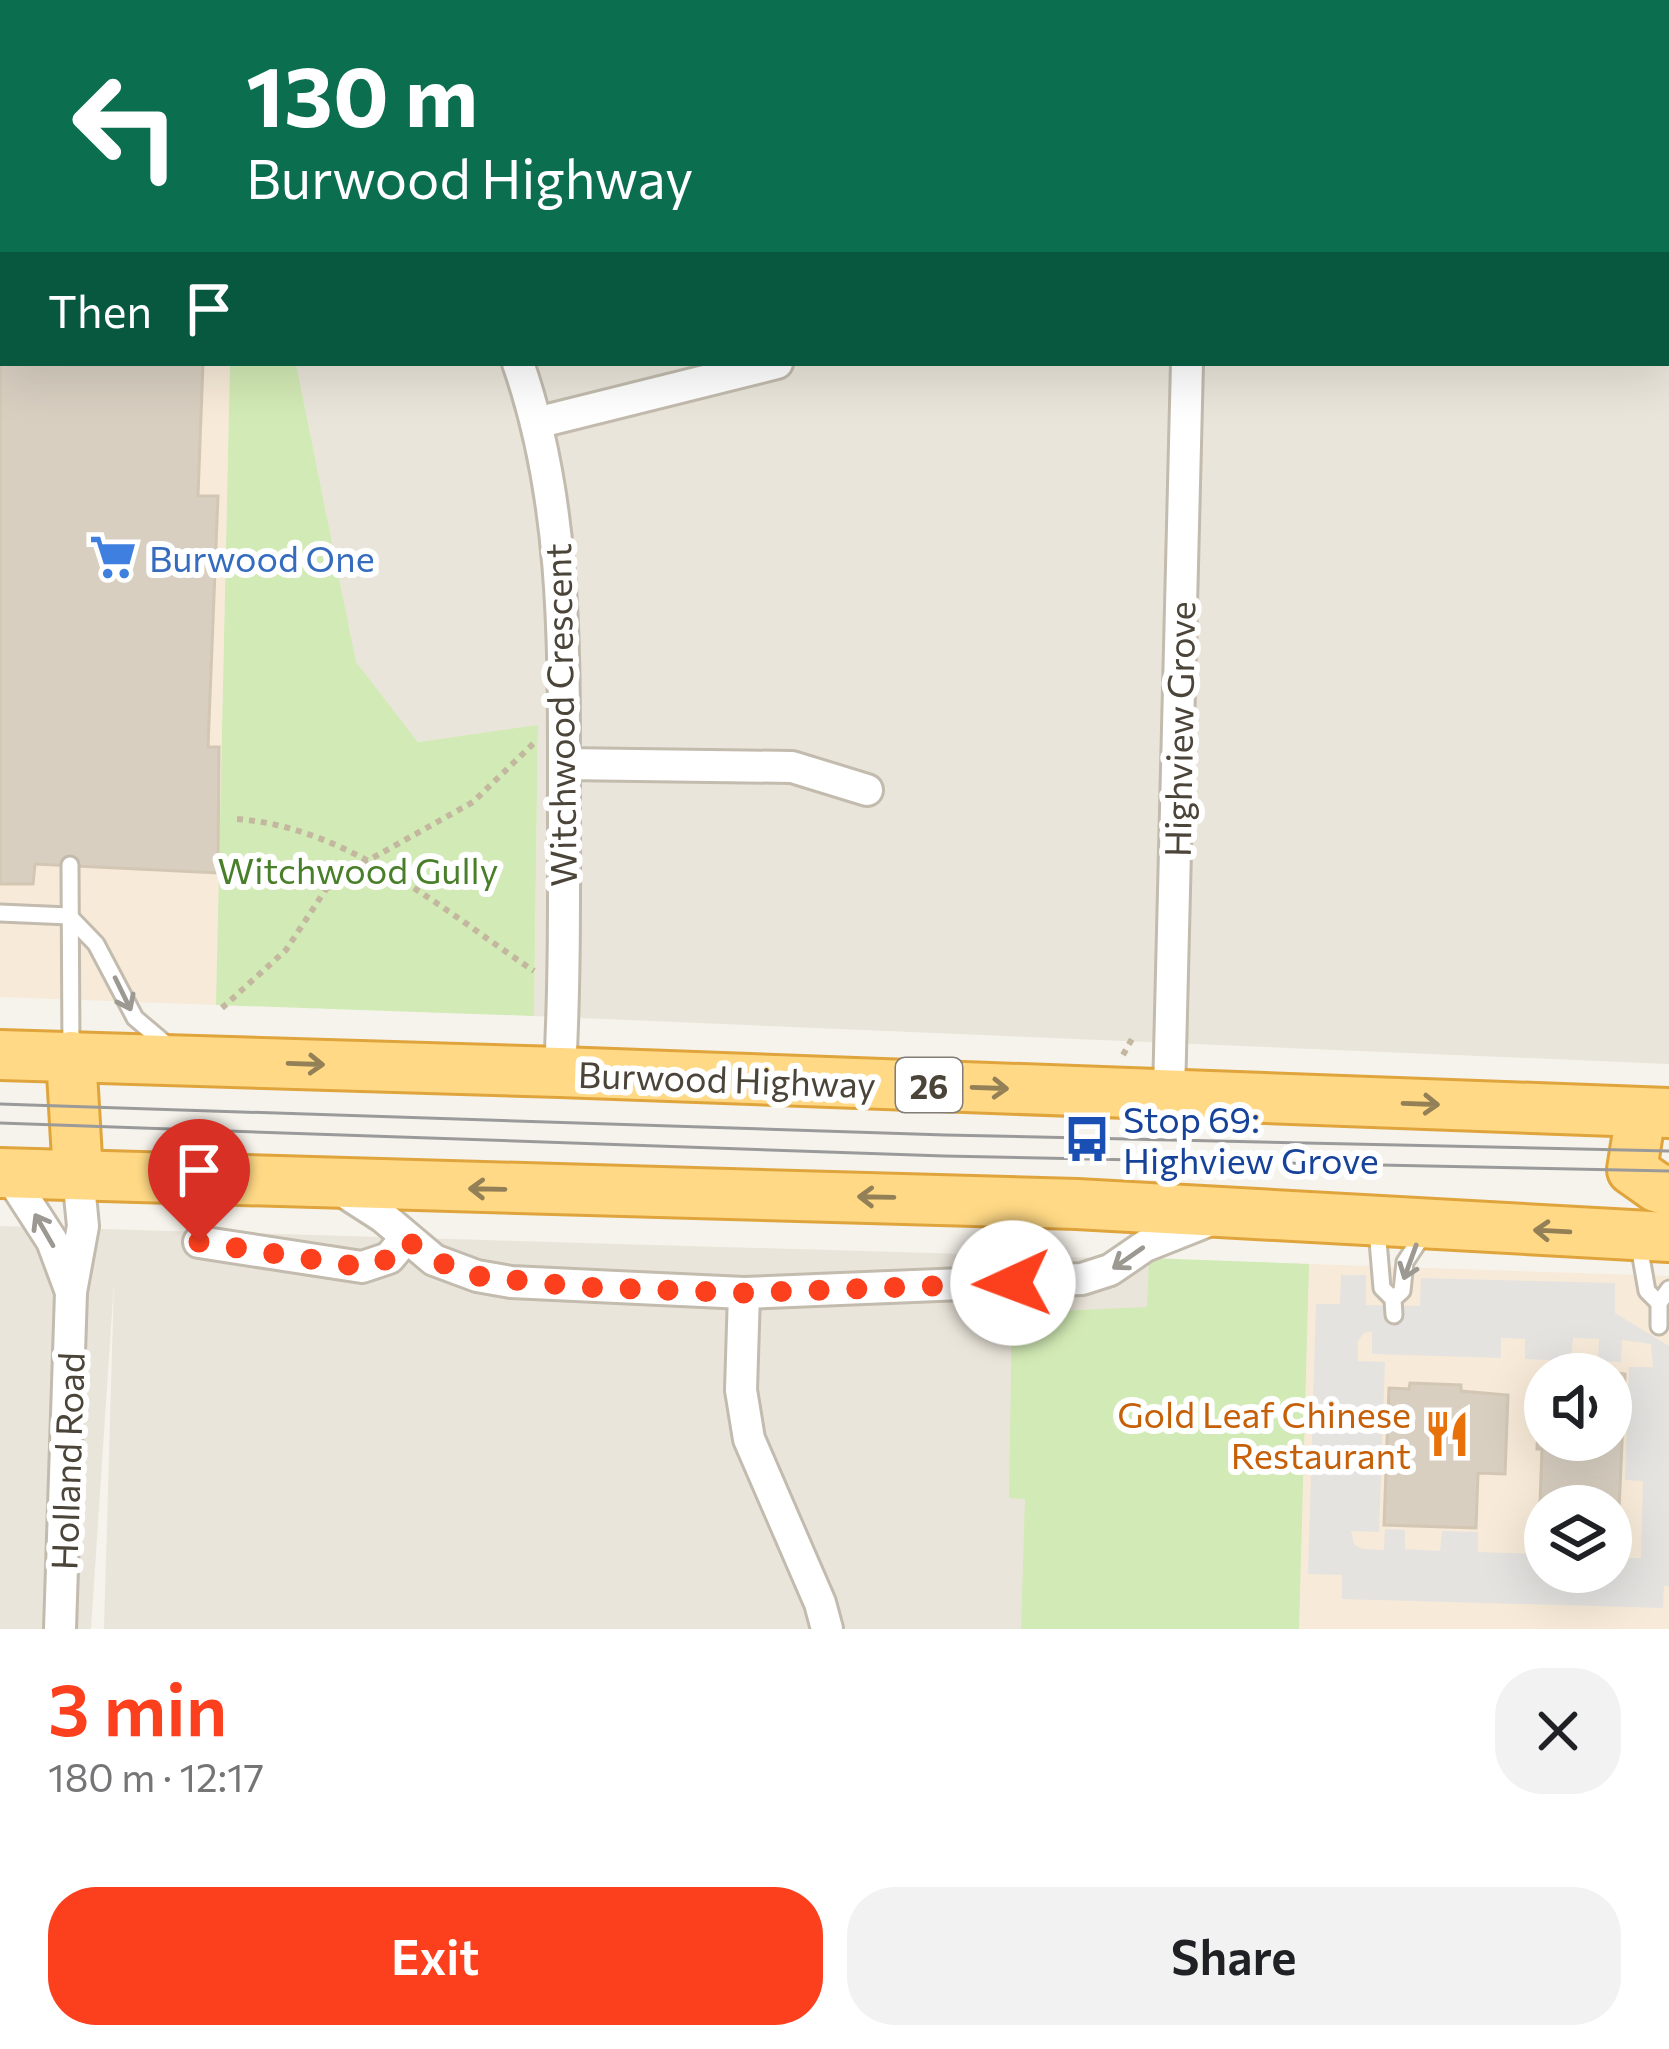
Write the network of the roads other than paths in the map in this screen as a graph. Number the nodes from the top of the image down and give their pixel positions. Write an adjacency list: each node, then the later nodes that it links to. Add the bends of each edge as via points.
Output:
1 (519, 366): 4 (street, Witchwood Crescent)
2 (765, 366): 4 (street)
3 (1187, 366): 14 (street, Highview Grove)
4 (536, 423): 5 (street, Witchwood Crescent, via 561,564)
5 (564, 764): 6 (street, via 792,767); 13 (street, Witchwood Crescent)
6 (867, 790)
7 (70, 865): 9 (lane)
8 (0, 913): 9 (lane)
9 (69, 916): 11 (lane); 12 (lane, one-way to 12, via 96,944 140,1024)
10 (0, 1055): 11 (highway, Burwood Highway / 26)
11 (71, 1056): 12 (highway, Burwood Highway / 26); 17 (highway)
12 (189, 1060): 13 (highway, Burwood Highway / 26, one-way to 13)
13 (560, 1072): 14 (highway, Burwood Highway / 26, one-way to 14)
14 (1168, 1094): 15 (highway, Burwood Highway / 26, one-way to 15)
15 (1655, 1113): 19 (highway, via 1632,1170)
16 (4, 1173): 17 (highway); 26 (street, Holland Road, one-way to 16, via 52,1241)
17 (78, 1175): 18 (highway); 26 (street, Holland Road, via 83,1226)
18 (333, 1185): 20 (highway, one-way to 18); 24 (street)
19 (1669, 1191)
20 (1235, 1211): 21 (highway); 27 (street, one-way to 27, via 1091,1277)
21 (1376, 1220): 22 (highway); 22 (lane, one-way to 21, via 1405,1262 1394,1307 1382,1288)
22 (1429, 1224): 23 (highway, one-way to 22)
23 (1653, 1237): 28 (lane, via 1647,1291)
24 (405, 1239): 25 (street, via 384,1261 362,1267); 27 (street, via 447,1267 490,1279)
25 (199, 1242)
26 (71, 1292): 30 (street, Holland Road)
27 (744, 1293): 31 (street, via 741,1390 749,1439)
28 (1664, 1296): 29 (lane)
29 (1659, 1326)
30 (60, 1629)
31 (826, 1629)

